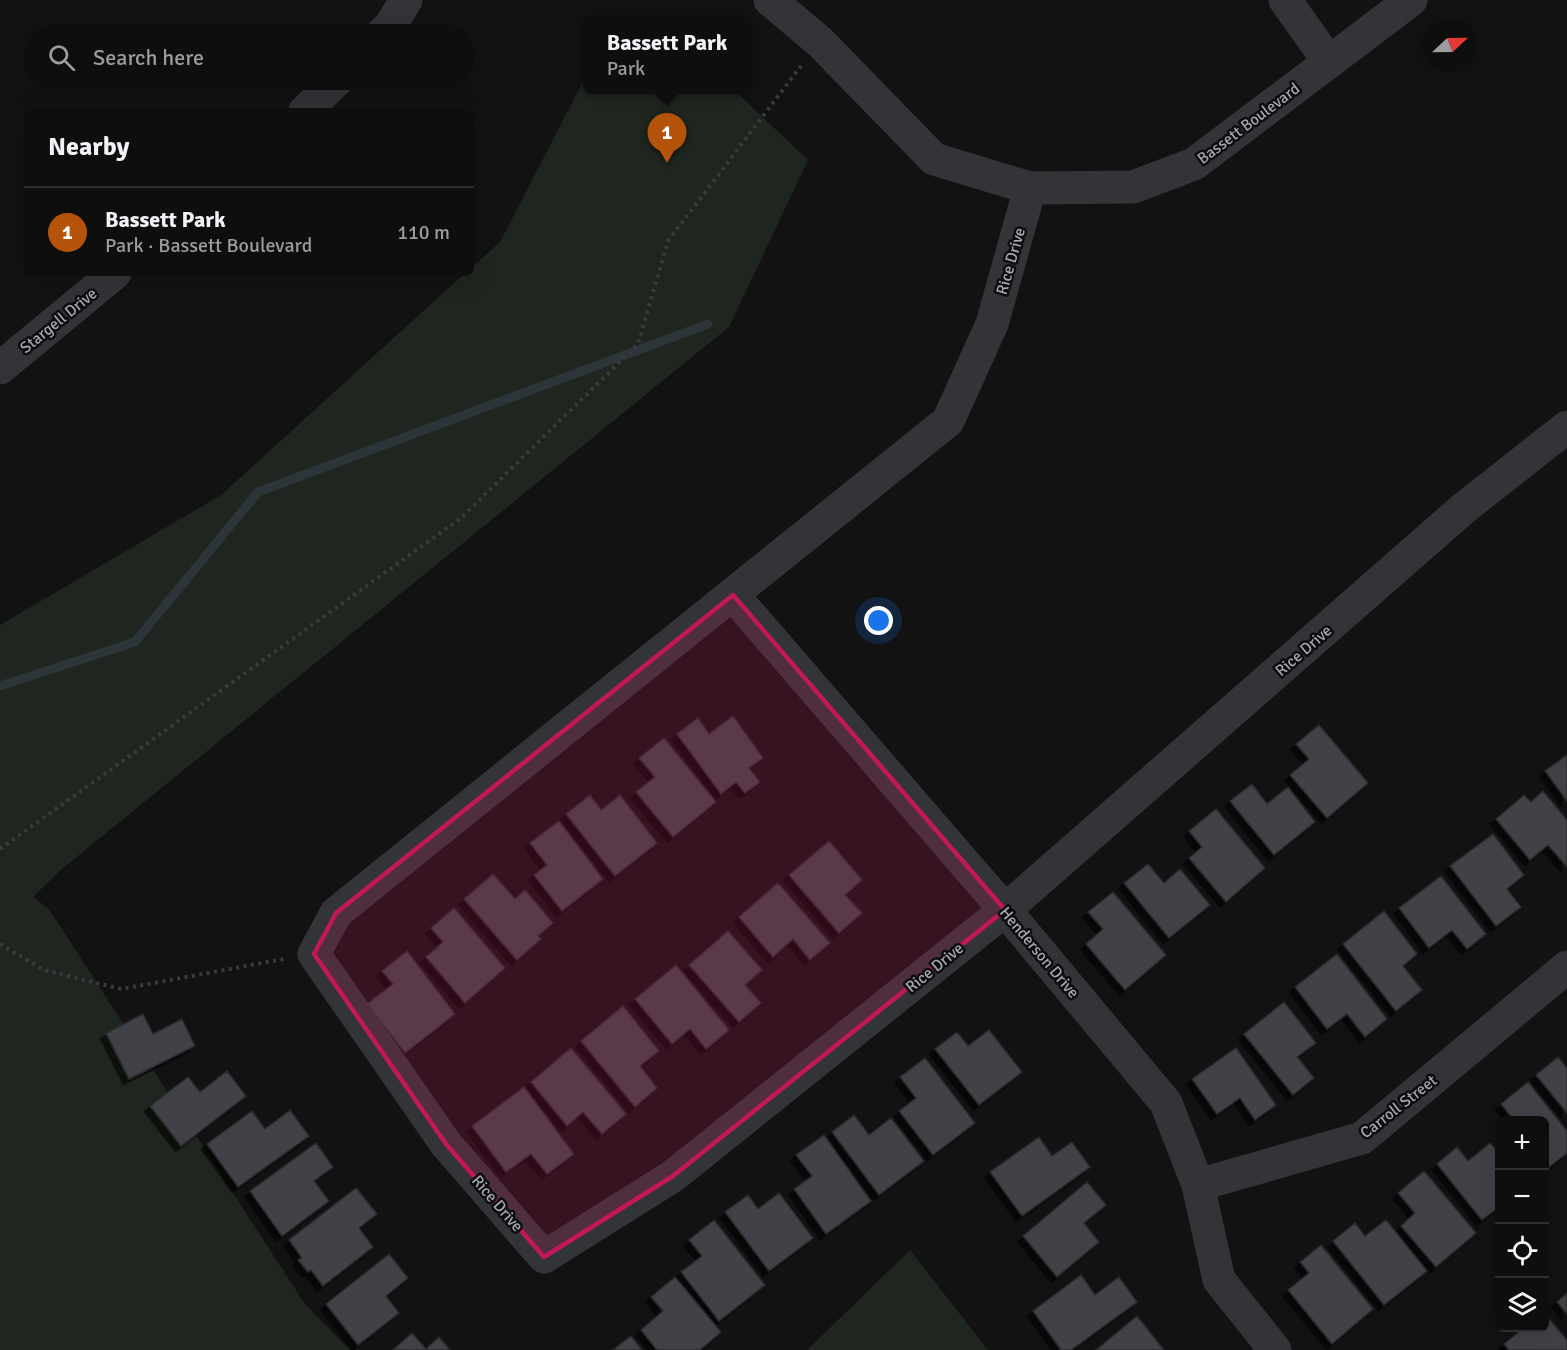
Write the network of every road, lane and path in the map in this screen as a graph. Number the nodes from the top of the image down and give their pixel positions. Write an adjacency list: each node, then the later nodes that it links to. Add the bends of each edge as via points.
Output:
1 (406, 0): 5 (street)
2 (770, 0): 6 (street, Bassett Boulevard)
3 (1285, 0): 7 (street)
4 (1411, 0): 7 (street, Bassett Boulevard)
5 (392, 24)
6 (820, 42): 10 (street, Bassett Boulevard, via 934,159); 15 (path, via 668,241 638,344 461,518)
7 (1329, 62): 10 (street, Bassett Boulevard, via 1194,164 1133,187)
8 (327, 90): 9 (street)
9 (309, 108)
10 (1030, 189): 14 (street, Rice Drive, via 992,324 948,421)
11 (112, 276): 12 (street, Stargell Drive)
12 (0, 368)
13 (1567, 427): 16 (street, Rice Drive, via 1464,508)
14 (733, 596): 16 (street, Henderson Drive); 18 (street, Rice Drive, via 336,913)
15 (0, 849)
16 (1005, 910): 18 (street, Rice Drive, via 673,1176 544,1257 446,1144); 20 (street, Henderson Drive, via 1166,1103)
17 (0, 944): 18 (path, via 44,970 121,988)
18 (314, 954)
19 (1567, 967): 20 (street, Carroll Street, via 1362,1138)
20 (1198, 1185): 21 (street, Henderson Drive, via 1219,1280)
21 (1275, 1350)

